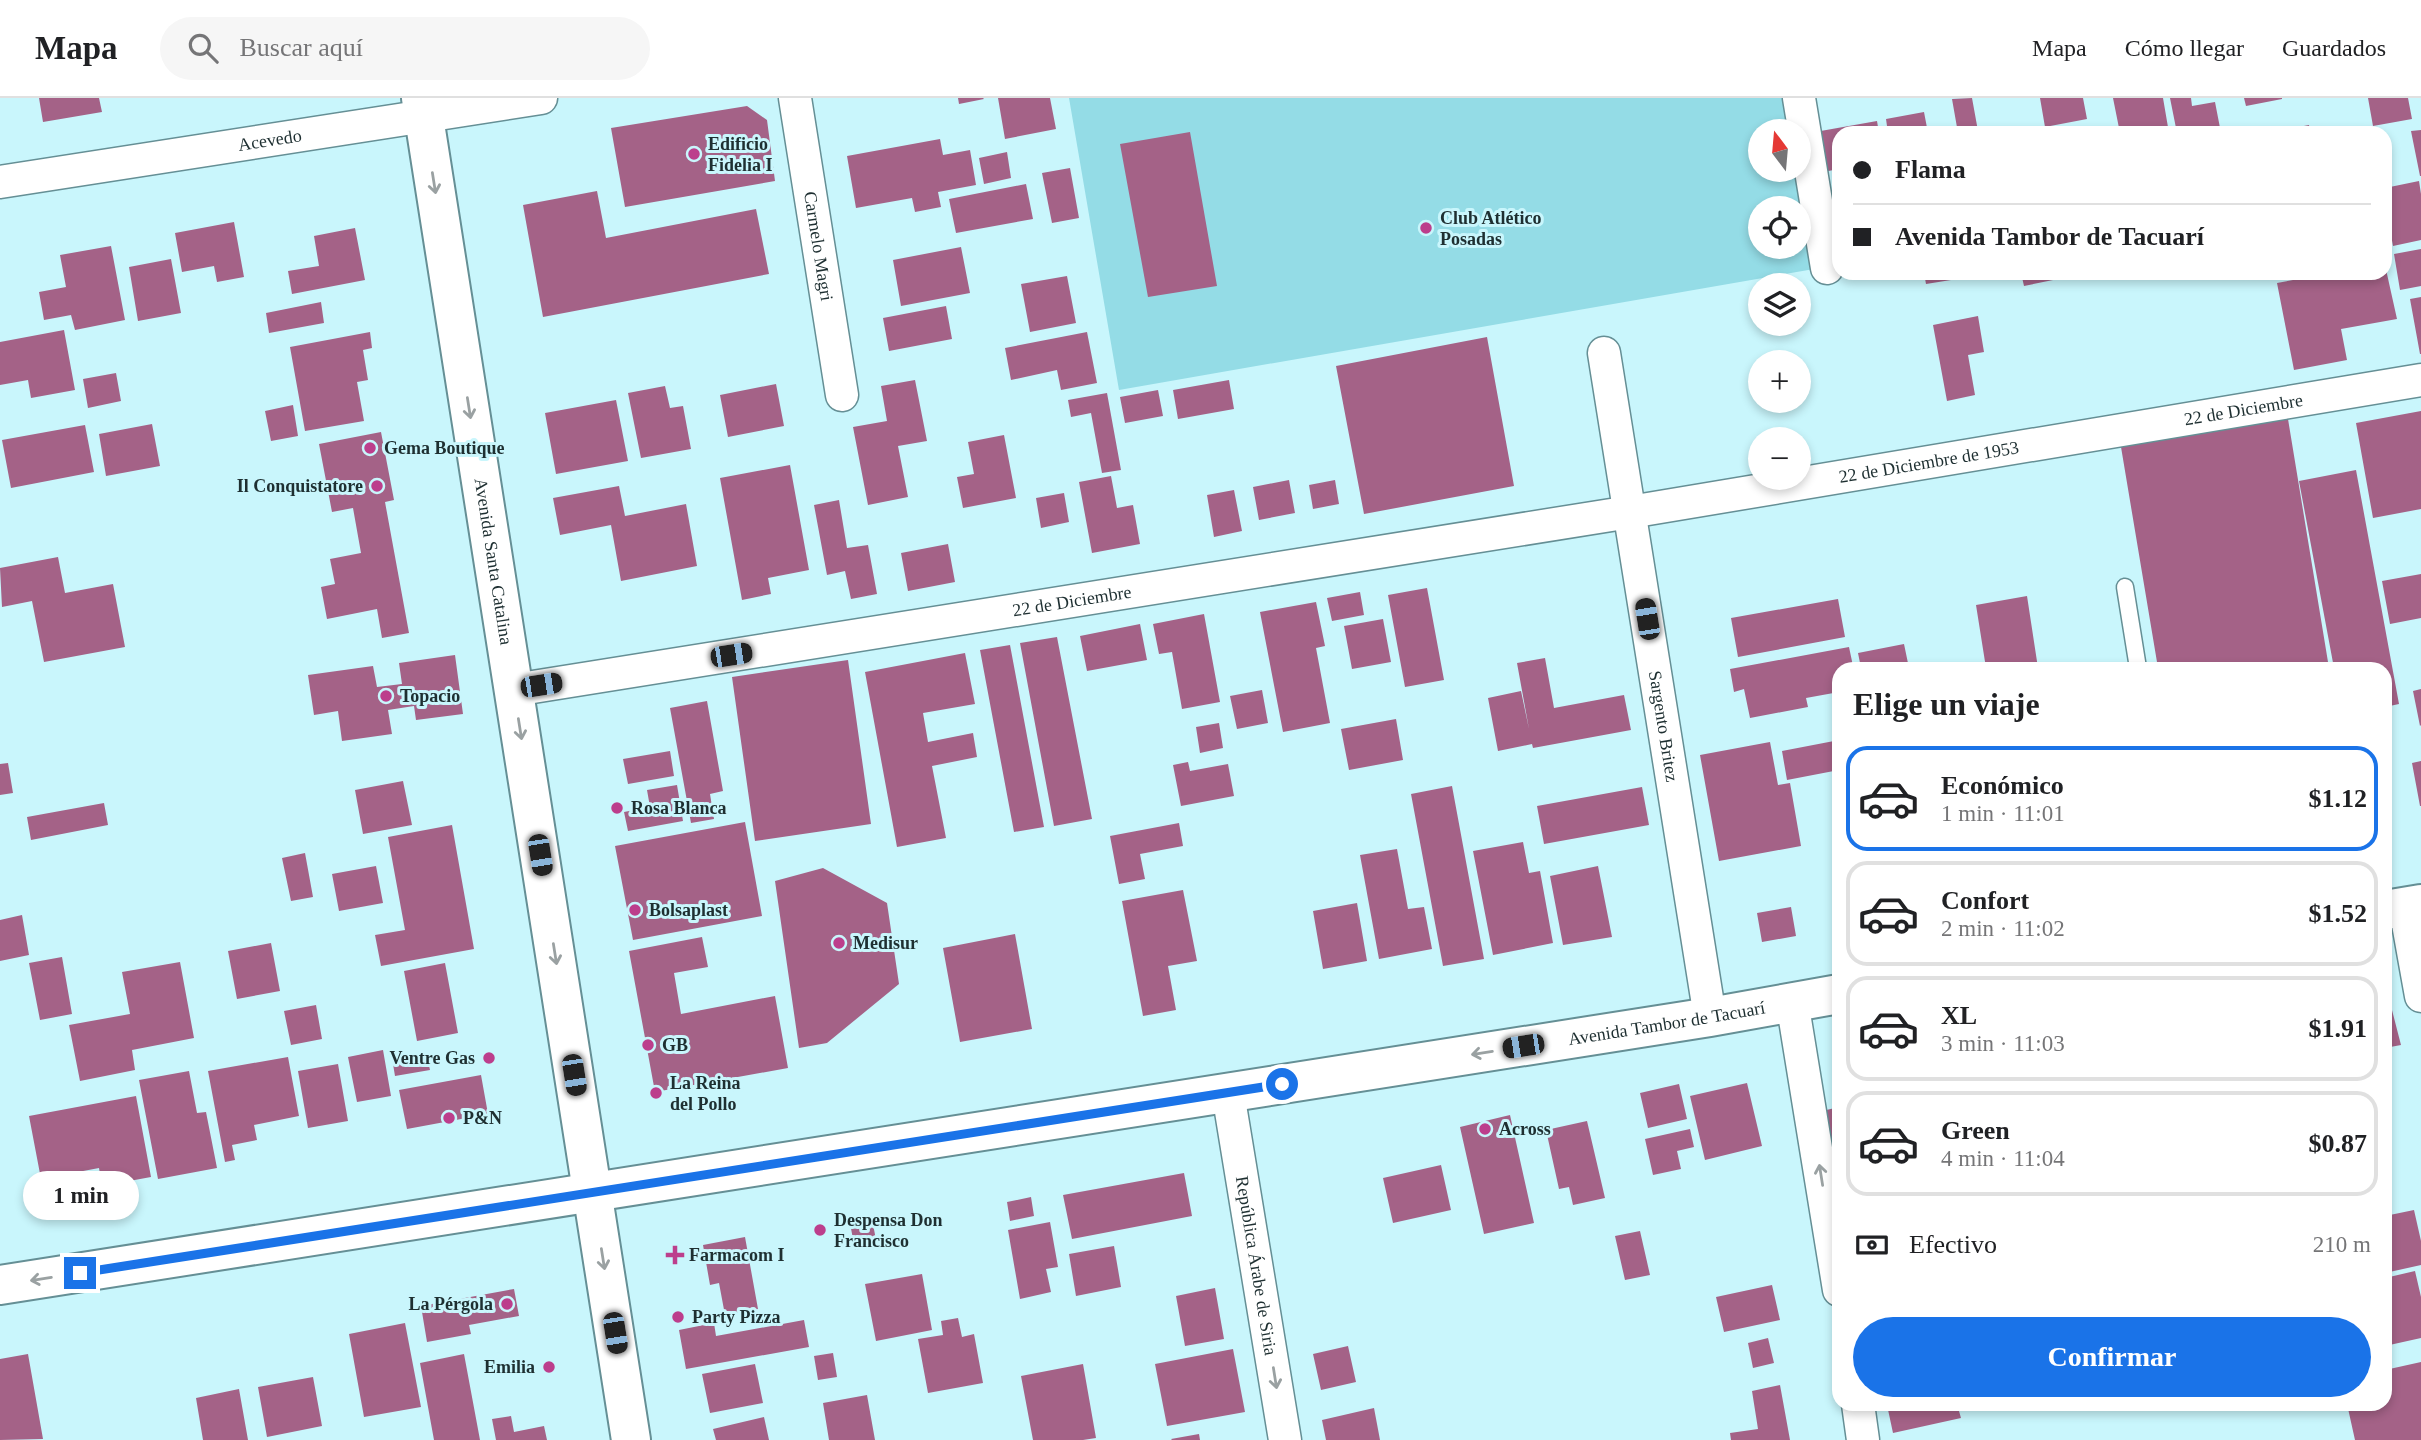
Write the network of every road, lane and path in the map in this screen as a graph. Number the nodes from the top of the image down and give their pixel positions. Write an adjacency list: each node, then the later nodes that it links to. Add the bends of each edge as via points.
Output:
1 (541, 98): 4 (street, Acevedo)
2 (795, 98): 9 (street, Carmelo Magri)
3 (1799, 98): 6 (street)
4 (422, 107): 5 (street, Acevedo); 14 (main road, Avenida Santa Catalina, one-way to 14)
5 (0, 182)
6 (1827, 268)
7 (1604, 353): 11 (street, Sargento Britez)
8 (2421, 380): 10 (street, 22 de Diciembre)
9 (842, 395)
10 (2064, 439): 11 (street, 22 de Diciembre de 1953)
11 (1629, 512): 14 (street, 22 de Diciembre); 19 (street, Sargento Britez)
12 (2125, 587): 13 (lane)
13 (2137, 662)
14 (514, 690): 21 (main road, Avenida Santa Catalina, one-way to 21)
15 (2404, 907): 17 (street)
16 (1832, 995): 18 (main road, Avenida Tambor de Tacuarí)
17 (2421, 996)
18 (1793, 1001): 19 (main road, Avenida Tambor de Tacuarí); 22 (street, one-way to 18)
19 (1710, 1017): 20 (main road, Avenida Tambor de Tacuarí, one-way to 20)
20 (1228, 1093): 21 (main road, Avenida Tambor de Tacuarí); 26 (street, República Árabe de Siria, one-way to 26)
21 (592, 1191): 23 (main road, Avenida Tambor de Tacuarí, one-way to 23); 25 (main road, Avenida Santa Catalina, one-way to 25)
22 (1832, 1246)
23 (0, 1286)
24 (1859, 1411): 27 (street)
25 (631, 1440)
26 (1285, 1440)
27 (1863, 1440)

